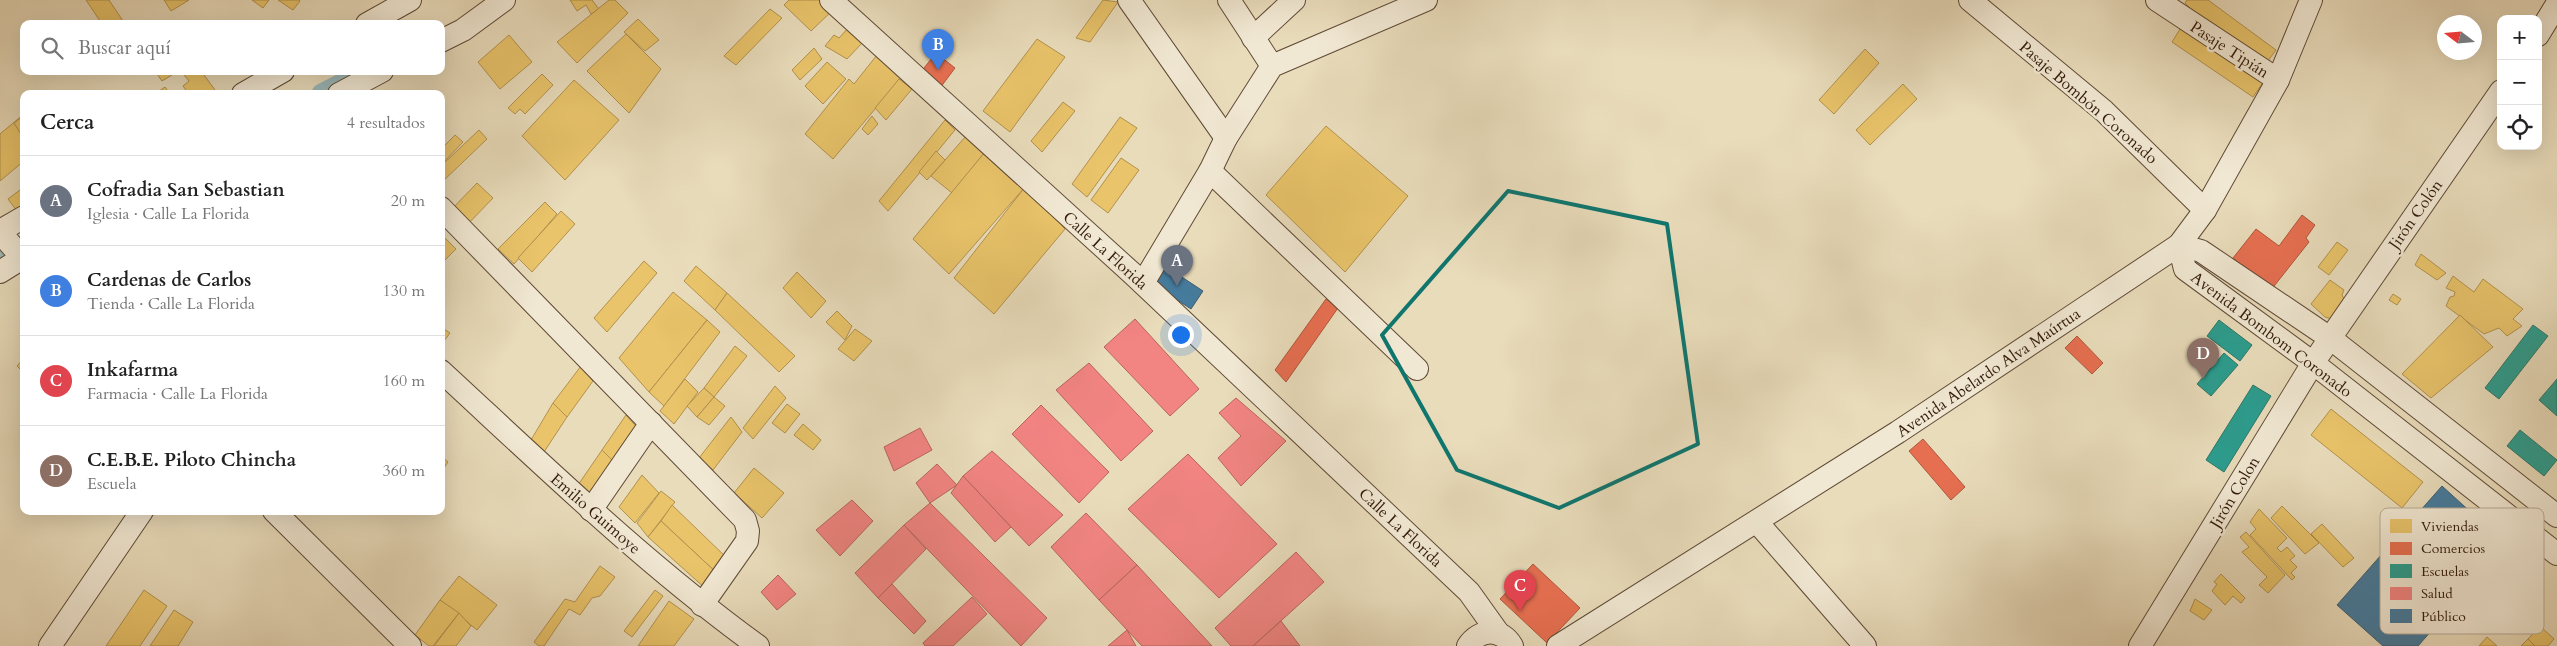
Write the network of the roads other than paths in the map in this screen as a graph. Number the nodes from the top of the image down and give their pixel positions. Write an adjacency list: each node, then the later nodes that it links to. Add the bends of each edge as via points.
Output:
1 (410, 0): 12 (street)
2 (504, 0): 15 (street)
3 (832, 0): 33 (street, Calle La Florida)
4 (1129, 0): 23 (street)
5 (1229, 0): 14 (street)
6 (1294, 0): 14 (street)
7 (1426, 0): 16 (street)
8 (1970, 0): 25 (street, Pasaje Bombón Coronado, via 2104,111)
9 (2157, 0): 19 (street, Pasaje Tipián)
10 (2311, 0): 19 (street, Avenida Abelardo Alva Maúrtua)
11 (2557, 4): 13 (street)
12 (374, 20)
13 (2542, 28)
14 (1253, 38): 16 (street)
15 (445, 39)
16 (1272, 66): 23 (street)
17 (276, 75): 20 (street)
18 (374, 75): 21 (street)
19 (2278, 80): 25 (street, Avenida Abelardo Alva Maúrtua)
20 (250, 90)
21 (346, 90)
22 (2497, 97): 34 (street, Jirón Colón)
23 (1226, 138): 24 (street)
24 (1210, 171): 33 (street); 36 (street)
25 (2205, 210): 29 (street, Avenida Abelardo Alva Maúrtua)
26 (445, 212): 38 (street)
27 (20, 219): 28 (street)
28 (0, 231): 30 (street)
29 (2179, 245): 34 (street, Avenida Bombom Coronado, via 2201,251); 35 (street, Avenida Bombom Coronado, via 2185,269); 44 (street, Avenida Abelardo Alva Maúrtua)
30 (20, 254)
31 (20, 260): 32 (street)
32 (0, 272)
33 (1143, 283): 48 (street, Calle La Florida, via 1469,592)
34 (2330, 338): 35 (street, Jirón Colon); 43 (street, Avenida Bombom Coronado)
35 (2313, 363): 39 (street, Avenida Bombom Coronado); 55 (street, Jirón Colon)
36 (1417, 369)
37 (445, 375): 40 (street, Emilio Guimoye)
38 (651, 423): 40 (street); 47 (street, via 745,520 747,542)
39 (2498, 508)
40 (591, 510): 47 (street, Emilio Guimoye)
41 (139, 515): 49 (street)
42 (278, 515): 50 (street)
43 (2557, 516)
44 (1757, 522): 53 (street, Avenida Abelardo Alva Maúrtua); 54 (street)
45 (2544, 544): 46 (street, Avenida Bombom Coronado)
46 (2557, 554)
47 (702, 605): 51 (street, Emilio Guimoye)
48 (1506, 640): 52 (street, via 1485,632)
49 (50, 646)
50 (410, 646)
51 (758, 646)
52 (1468, 646)
53 (1558, 646)
54 (1865, 646)
55 (2140, 646)

